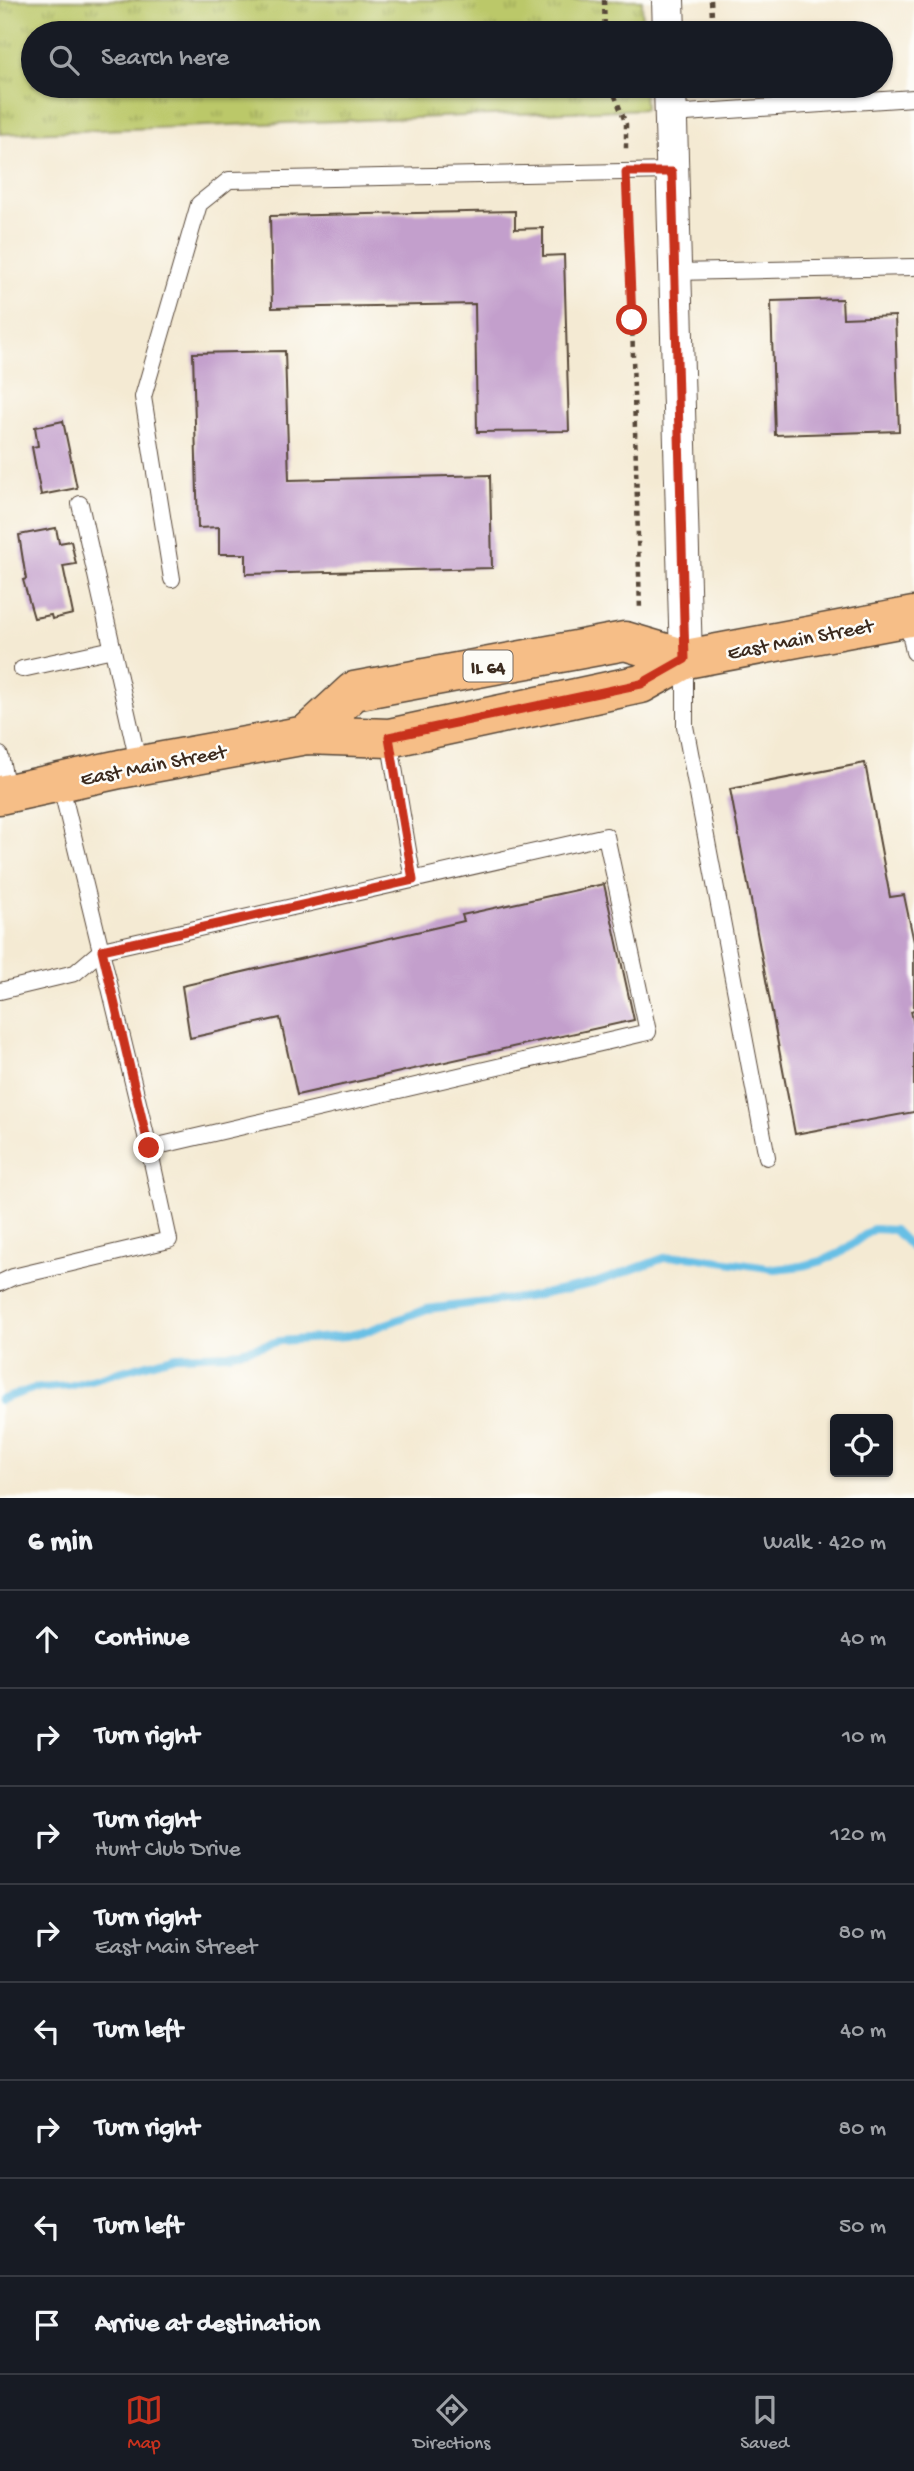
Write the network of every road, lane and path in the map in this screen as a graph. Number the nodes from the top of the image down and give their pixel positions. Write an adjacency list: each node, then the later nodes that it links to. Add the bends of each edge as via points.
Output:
1 (604, 0): 4 (path)
2 (668, 0): 5 (street)
3 (711, 0): 6 (path)
4 (605, 21)
5 (669, 21)
6 (712, 21)
7 (893, 97): 8 (lane)
8 (914, 97)
9 (616, 98): 12 (path, via 626,124)
10 (833, 98): 11 (lane)
11 (671, 100): 13 (street)
12 (626, 172): 13 (lane); 17 (lane, via 229,180 199,204 143,397); 18 (path)
13 (672, 172): 15 (street)
14 (914, 267): 15 (lane)
15 (675, 272): 21 (street)
16 (80, 504): 20 (lane)
17 (172, 579)
18 (640, 611)
19 (912, 628): 21 (main road, East Main Street / IL 64)
20 (113, 649): 22 (lane); 26 (lane)
21 (685, 659): 23 (main road, East Main Street / IL 64, via 625,640 354,691); 24 (main road, East Main Street / IL 64, via 641,684); 33 (lane, via 685,726)
22 (22, 669)
23 (306, 735): 24 (main road, East Main Street / IL 64); 26 (main road, East Main Street / IL 64)
24 (389, 737): 29 (lane)
25 (0, 755): 28 (lane)
26 (139, 766): 27 (main road, East Main Street / IL 64)
27 (60, 782): 28 (main road, East Main Street / IL 64); 30 (lane)
28 (4, 794)
29 (413, 880): 30 (lane); 32 (lane, via 606,836 648,1032)
30 (102, 950): 31 (lane, via 75,973); 32 (lane)
31 (0, 991)
32 (149, 1148): 34 (lane, via 169,1240)
33 (767, 1157)
34 (0, 1283)

